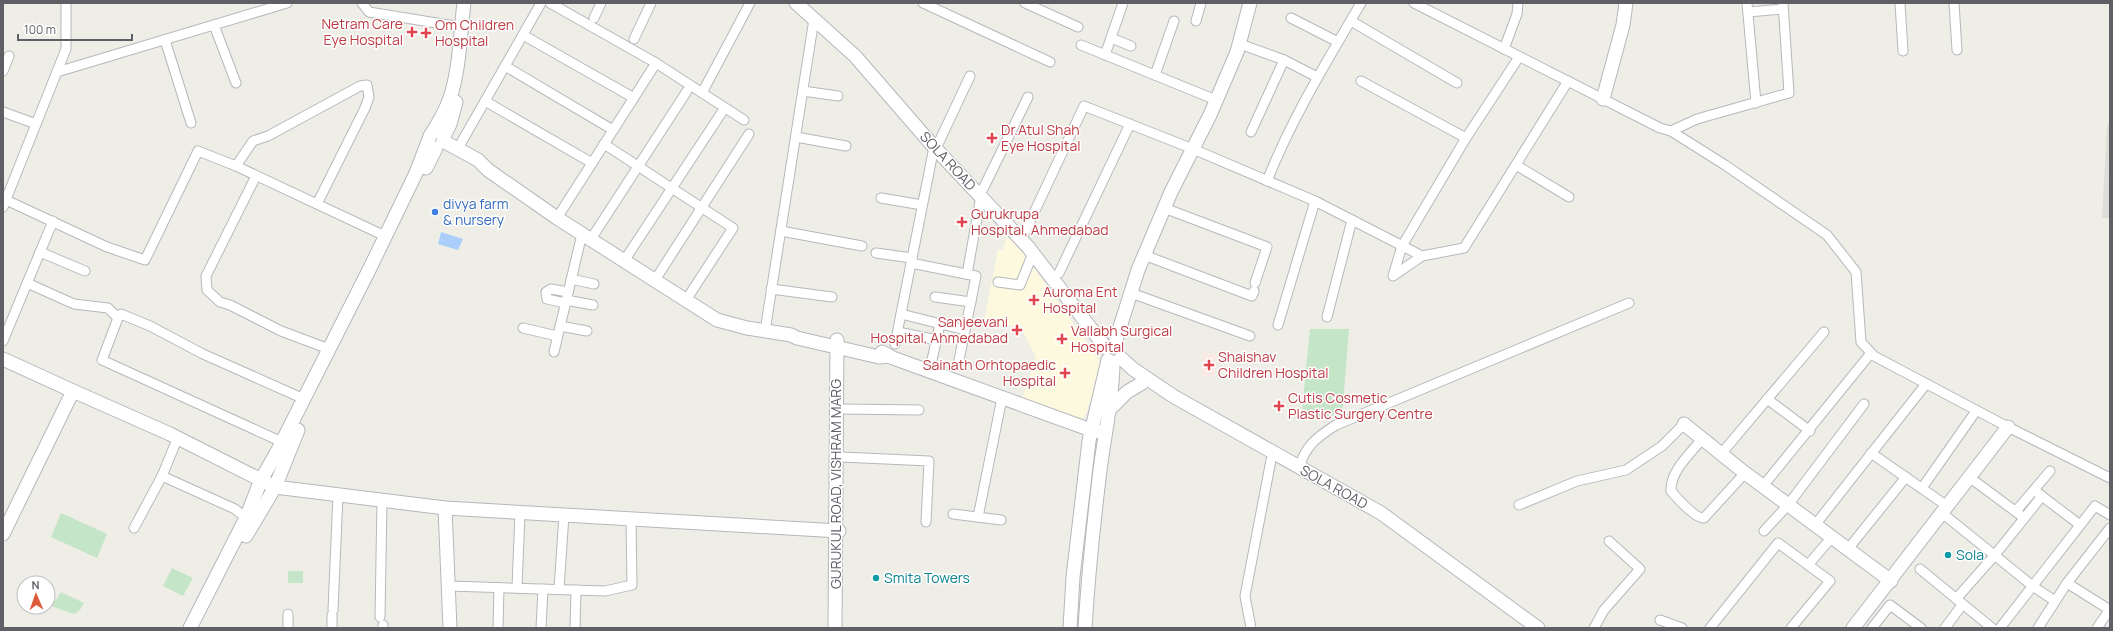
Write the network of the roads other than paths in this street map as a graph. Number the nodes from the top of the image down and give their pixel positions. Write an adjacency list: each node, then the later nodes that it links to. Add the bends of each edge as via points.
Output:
1 (66, 3): 53 (street, via 66,49)
2 (286, 3): 31 (street)
3 (362, 3): 32 (street, via 369,12)
4 (464, 3): 32 (street)
5 (470, 3): 83 (street, via 460,83 450,124)
6 (541, 3): 34 (street)
7 (550, 3): 50 (street)
8 (601, 3): 25 (street)
9 (651, 3): 36 (street)
10 (750, 3): 63 (street)
11 (923, 3): 49 (street)
12 (1025, 3): 33 (street)
13 (1123, 3): 35 (street)
14 (1201, 3): 29 (street)
15 (1250, 3): 39 (street)
16 (1361, 3): 30 (street)
17 (1414, 3): 42 (street)
18 (1518, 3): 42 (street)
19 (1626, 3): 68 (street, via 1623,25)
20 (1900, 3): 44 (street)
21 (1954, 3): 43 (street)
22 (802, 4): 27 (street, SOLA ROAD); 85 (street, SOLA ROAD, via 856,49)
23 (1783, 6): 24 (street); 70 (street, via 1789,93)
24 (1747, 7): 70 (street)
25 (594, 18)
26 (1291, 18): 38 (street)
27 (814, 19): 62 (street); 85 (street, SOLA ROAD, via 855,56)
28 (1174, 21): 54 (street)
29 (1196, 21)
30 (1351, 21): 38 (street); 60 (street)
31 (214, 25): 37 (street); 59 (street)
32 (461, 27): 83 (street, via 450,98)
33 (1078, 27)
34 (523, 35): 51 (street); 66 (street)
35 (1112, 38): 41 (street); 45 (street)
36 (634, 39)
37 (165, 40): 53 (street); 74 (street)
38 (1338, 42): 56 (street)
39 (1240, 44): 48 (street); 67 (street)
40 (1080, 45): 45 (street)
41 (1132, 46)
42 (1504, 49): 47 (street)
43 (1957, 50)
44 (1903, 51)
45 (1106, 55): 54 (street)
46 (9, 56): 52 (street)
47 (1519, 57): 58 (street); 82 (street)
48 (1284, 60): 56 (street); 79 (street)
49 (1050, 62)
50 (656, 63): 63 (street); 66 (street)
51 (505, 66): 69 (street); 77 (street)
52 (3, 71)
53 (57, 72): 75 (street)
54 (1155, 75): 67 (street)
55 (970, 76): 85 (street)
56 (1317, 77): 95 (street, via 1277,155)
57 (1362, 80): 82 (street)
58 (1568, 81): 68 (street); 90 (street)
59 (236, 83)
60 (1457, 83)
61 (687, 91): 92 (street)
62 (803, 91): 64 (street); 81 (street)
63 (702, 93): 73 (street)
64 (838, 96)
65 (1028, 97): 97 (street)
66 (634, 98): 77 (street)
67 (1216, 100): 87 (street)
68 (1603, 100): 78 (street)
69 (485, 101): 88 (street); 89 (street)
70 (1756, 103): 78 (street, via 1697,118)
71 (3, 112): 75 (street)
72 (722, 112): 96 (street)
73 (744, 120)
74 (191, 123)
75 (36, 124): 101 (street)
76 (1130, 124): 87 (street); 110 (street, via 1084,106); 123 (street)
77 (613, 130): 84 (street)
78 (1671, 131): 159 (street, via 1826,235 1856,272 1862,342)
79 (1251, 132)
80 (749, 134): 104 (street)
81 (796, 137): 86 (street); 109 (street)
82 (1466, 138): 114 (street)
83 (436, 142): 88 (street); 93 (street, via 475,167); 111 (street, via 416,173); 196 (street, via 291,445)
84 (604, 144): 89 (street); 92 (street)
85 (936, 144): 97 (street, SOLA ROAD); 103 (street)
86 (846, 146)
87 (1193, 149): 95 (street); 105 (street)
88 (457, 150): 93 (street, via 478,160)
89 (592, 163): 106 (street)
90 (1516, 165): 98 (street); 119 (street, via 1464,248)
91 (236, 166): 94 (street); 102 (street, via 253,141 268,136 360,86 367,85 369,97 365,108); 108 (street, via 198,151 145,260 107,247)
92 (638, 166): 96 (street); 112 (street)
93 (488, 170): 106 (street)
94 (256, 176): 102 (street); 157 (street, via 206,276 207,290 220,302 281,331)
95 (1267, 181): 100 (street)
96 (671, 187): 104 (street); 120 (street)
97 (982, 193): 110 (street, SOLA ROAD); 117 (street, SOLA ROAD); 124 (street)
98 (1569, 197)
99 (881, 198): 103 (street)
100 (1315, 201): 107 (street); 143 (street)
101 (5, 203): 108 (street)
102 (317, 204): 111 (street)
103 (922, 205): 121 (street)
104 (701, 207): 126 (street); 135 (street, via 733,228)
105 (1164, 208): 118 (street); 118 (street, via 1266,247 1252,296)
106 (557, 218): 112 (street)
107 (1352, 220): 114 (street); 140 (street)
108 (53, 222): 115 (street)
109 (781, 231): 113 (street); 130 (street)
110 (1025, 232): 123 (street, SOLA ROAD)
111 (385, 236): 157 (street)
112 (586, 236): 120 (street); 125 (street)
113 (862, 246)
114 (1402, 246): 119 (street); 119 (street, via 1393,276)
115 (40, 252): 122 (street); 128 (street)
116 (876, 253): 121 (street)
117 (1033, 253): 127 (street, via 1020,285); 160 (street, SOLA ROAD)
118 (1144, 255): 131 (street)
119 (1422, 256)
120 (624, 261): 126 (street)
121 (911, 261): 124 (street); 139 (street)
122 (85, 271)
123 (1059, 273): 160 (street, SOLA ROAD, via 1094,318)
124 (967, 274): 136 (street, via 976,276)
125 (571, 279): 129 (street); 134 (street)
126 (655, 280): 135 (street)
127 (998, 282)
128 (27, 283): 141 (street, via 74,304 108,308); 154 (street)
129 (594, 284)
130 (771, 289): 132 (street); 148 (street)
131 (1131, 293): 152 (street); 160 (street)
132 (832, 297)
133 (935, 297): 136 (street)
134 (567, 298): 138 (street); 144 (street)
135 (686, 300): 148 (street, via 717,320)
136 (971, 302): 146 (street)
137 (1629, 303): 187 (street, via 1336,425 1312,442)
138 (593, 305)
139 (901, 314): 142 (street); 149 (street)
140 (1327, 317)
141 (118, 318): 168 (street, via 121,314 150,326 203,354); 182 (street, via 102,360)
142 (940, 324): 146 (street); 153 (street)
143 (1278, 325)
144 (560, 326): 147 (street); 151 (street)
145 (523, 328): 151 (street)
146 (965, 330): 163 (street)
147 (587, 331)
148 (765, 331): 155 (street)
149 (898, 332): 153 (street); 156 (street)
150 (1824, 332): 169 (street)
151 (558, 336): 158 (street)
152 (1250, 336)
153 (936, 340): 162 (street)
154 (3, 341)
155 (842, 344): 167 (street, via 881,351); 171 (street, GURUKUL ROAD, VISHRAM MARG); 219 (street, GURUKUL ROAD, VISHRAM MARG)
156 (895, 344)
157 (329, 349): 168 (street)
158 (554, 352)
159 (1871, 353): 165 (street); 178 (street)
160 (1113, 354): 164 (street, SOLA ROAD, via 1130,375); 172 (street); 177 (street); 187 (street, SOLA ROAD, via 1173,396)
161 (3, 358): 166 (street)
162 (932, 360)
163 (958, 366)
164 (1142, 383): 172 (street, via 1127,392); 186 (street, SOLA ROAD, via 1170,402)
165 (1926, 384): 174 (street); 183 (street)
166 (73, 391): 180 (street); 222 (street)
167 (1002, 398): 177 (street); 211 (street)
168 (304, 399): 182 (street)
169 (1768, 399): 178 (street); 184 (street)
170 (1864, 404): 203 (street)
171 (842, 409): 173 (street); 185 (street, GURUKUL ROAD, VISHRAM MARG)
172 (1110, 409): 179 (street)
173 (919, 410)
174 (1976, 411): 176 (street); 197 (street)
175 (1684, 424): 181 (street); 202 (street, via 1662,446 1626,470 1577,481)
176 (2008, 428): 192 (street); 193 (street)
177 (1091, 430): 179 (street); 256 (street, via 1082,494)
178 (1810, 431): 195 (street)
179 (1105, 433): 257 (street)
180 (178, 438): 190 (street); 194 (street)
181 (1702, 439): 184 (street); 189 (street, via 1674,475 1671,484 1671,491 1692,511 1704,518)
182 (282, 442): 194 (street)
183 (1871, 453): 191 (street); 216 (street)
184 (1721, 454): 189 (street)
185 (841, 457): 215 (street, via 928,461); 219 (street, GURUKUL ROAD, VISHRAM MARG)
186 (1272, 460): 258 (street, via 1244,596); 259 (street, SOLA ROAD, via 1371,515)
187 (1299, 468): 259 (street, SOLA ROAD, via 1381,513)
188 (2050, 471): 198 (street)
189 (1745, 473): 195 (street)
190 (162, 476): 212 (street, via 235,509); 218 (street)
191 (1906, 477): 197 (street); 225 (street)
192 (1970, 477): 205 (street); 208 (street)
193 (2110, 478)
194 (261, 480): 196 (street); 212 (street)
195 (1764, 486): 203 (street)
196 (275, 487): 199 (street); 247 (street, via 244,538)
197 (1922, 488): 205 (street)
198 (2034, 490): 200 (street); 208 (street)
199 (338, 495): 201 (street); 249 (street)
200 (2042, 496): 208 (street); 217 (street)
201 (382, 500): 204 (street); 245 (street)
202 (1520, 505)
203 (1788, 505): 216 (street); 220 (street)
204 (445, 508): 206 (street); 231 (street)
205 (1944, 510): 226 (street); 229 (street)
206 (520, 513): 209 (street); 234 (street)
207 (953, 514): 211 (street)
208 (2020, 514): 226 (street)
209 (564, 515): 213 (street); 236 (street)
210 (2110, 516): 217 (street, via 2095,506)
211 (978, 517): 214 (street)
212 (246, 518): 246 (street)
213 (631, 519): 219 (street); 237 (street, via 632,585 605,591)
214 (1001, 520)
215 (926, 522)
216 (1815, 525): 223 (street)
217 (2080, 525): 232 (street)
218 (134, 528)
219 (837, 531): 254 (street, GURUKUL ROAD, VISHRAM MARG); 255 (street, GURUKUL ROAD, VISHRAM MARG)
220 (1764, 531)
221 (2108, 533): 230 (street)
222 (3, 534)
223 (1832, 537): 225 (street); 227 (street)
224 (1608, 541): 260 (street, via 1640,568 1604,610)
225 (1848, 549): 229 (street)
226 (1994, 556): 232 (street); 240 (street)
227 (1808, 565): 262 (street, via 1778,543); 263 (street, via 1830,581)
228 (1920, 569): 240 (street)
229 (1891, 581): 238 (street)
230 (2067, 583): 239 (street); 242 (street)
231 (449, 586): 233 (street); 250 (street)
232 (2034, 587): 239 (street); 269 (street)
233 (498, 588): 234 (street); 251 (street)
234 (517, 588): 235 (street)
235 (543, 589): 236 (street); 252 (street)
236 (559, 589): 237 (street)
237 (576, 590): 253 (street)
238 (1878, 597): 241 (street); 264 (street)
239 (2055, 601): 270 (street)
240 (1959, 602): 267 (street); 268 (street)
241 (1890, 605): 265 (street); 266 (street)
242 (2110, 610): 271 (street)
243 (288, 614): 248 (street)
244 (1660, 620): 261 (street)
245 (382, 624)
246 (190, 628)
247 (200, 628)
248 (288, 628)
249 (332, 628)
250 (450, 628)
251 (498, 628)
252 (541, 628)
253 (575, 628)
254 (835, 628)
255 (840, 628)
256 (1070, 628)
257 (1085, 628)
258 (1251, 628)
259 (1534, 628)
260 (1594, 628)
261 (1682, 628)
262 (1710, 628)
263 (1791, 628)
264 (1854, 628)
265 (1872, 628)
266 (1920, 628)
267 (1945, 628)
268 (1992, 628)
269 (2000, 628)
270 (2038, 628)
271 (2098, 628)

